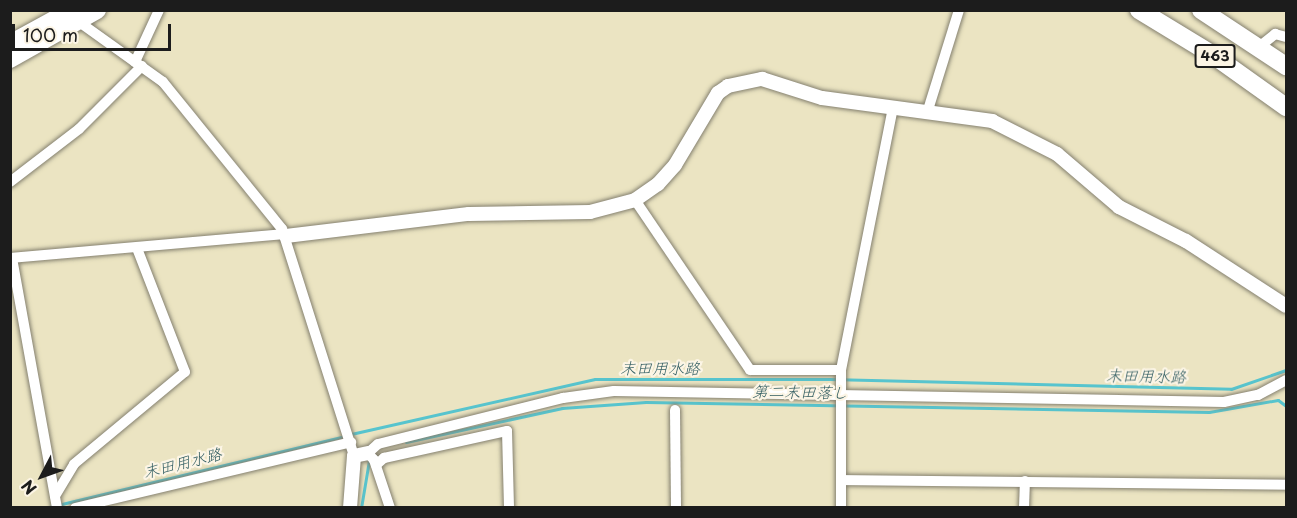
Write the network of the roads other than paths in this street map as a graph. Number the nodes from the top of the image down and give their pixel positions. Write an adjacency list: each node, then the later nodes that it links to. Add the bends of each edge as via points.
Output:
1 (97, 10): 6 (highway)
2 (159, 10): 12 (street)
3 (959, 10): 16 (street)
4 (1139, 10): 7 (highway, 463)
5 (1201, 10): 10 (highway, 463)
6 (72, 14): 9 (highway); 11 (highway); 12 (street)
7 (1154, 16): 15 (highway, 463)
8 (1287, 37): 10 (street, via 1275,34)
9 (10, 44)
10 (1259, 47): 13 (highway, 463)
11 (10, 59)
12 (138, 64): 17 (street, via 79,129); 19 (street, via 163,82 206,130)
13 (1287, 66)
14 (893, 107): 16 (street); 18 (street, via 822,98 762,79 728,86 710,101 675,165 658,184); 23 (street)
15 (1287, 107)
16 (928, 110): 22 (street, via 992,121 1057,154 1119,207 1186,241)
17 (10, 182)
18 (635, 200): 19 (street, via 590,213 469,213); 23 (street, via 750,370)
19 (286, 235): 20 (street); 27 (street)
20 (137, 248): 21 (street); 32 (street, via 185,372 74,464)
21 (11, 258): 32 (street)
22 (1287, 306)
23 (841, 370): 25 (street)
24 (1287, 380): 25 (street, via 1258,395 1224,402)
25 (841, 397): 28 (street, via 614,392 563,398 378,444); 29 (street)
26 (675, 410): 38 (street)
27 (351, 442): 28 (street); 34 (street)
28 (366, 458): 35 (street); 36 (street); 37 (street, via 384,458 507,431)
29 (841, 480): 30 (street); 39 (street)
30 (1024, 481): 31 (street); 40 (street)
31 (1287, 485)
32 (55, 496): 33 (street)
33 (57, 507)
34 (75, 507)
35 (350, 507)
36 (390, 507)
37 (508, 507)
38 (676, 507)
39 (841, 507)
40 (1024, 507)

